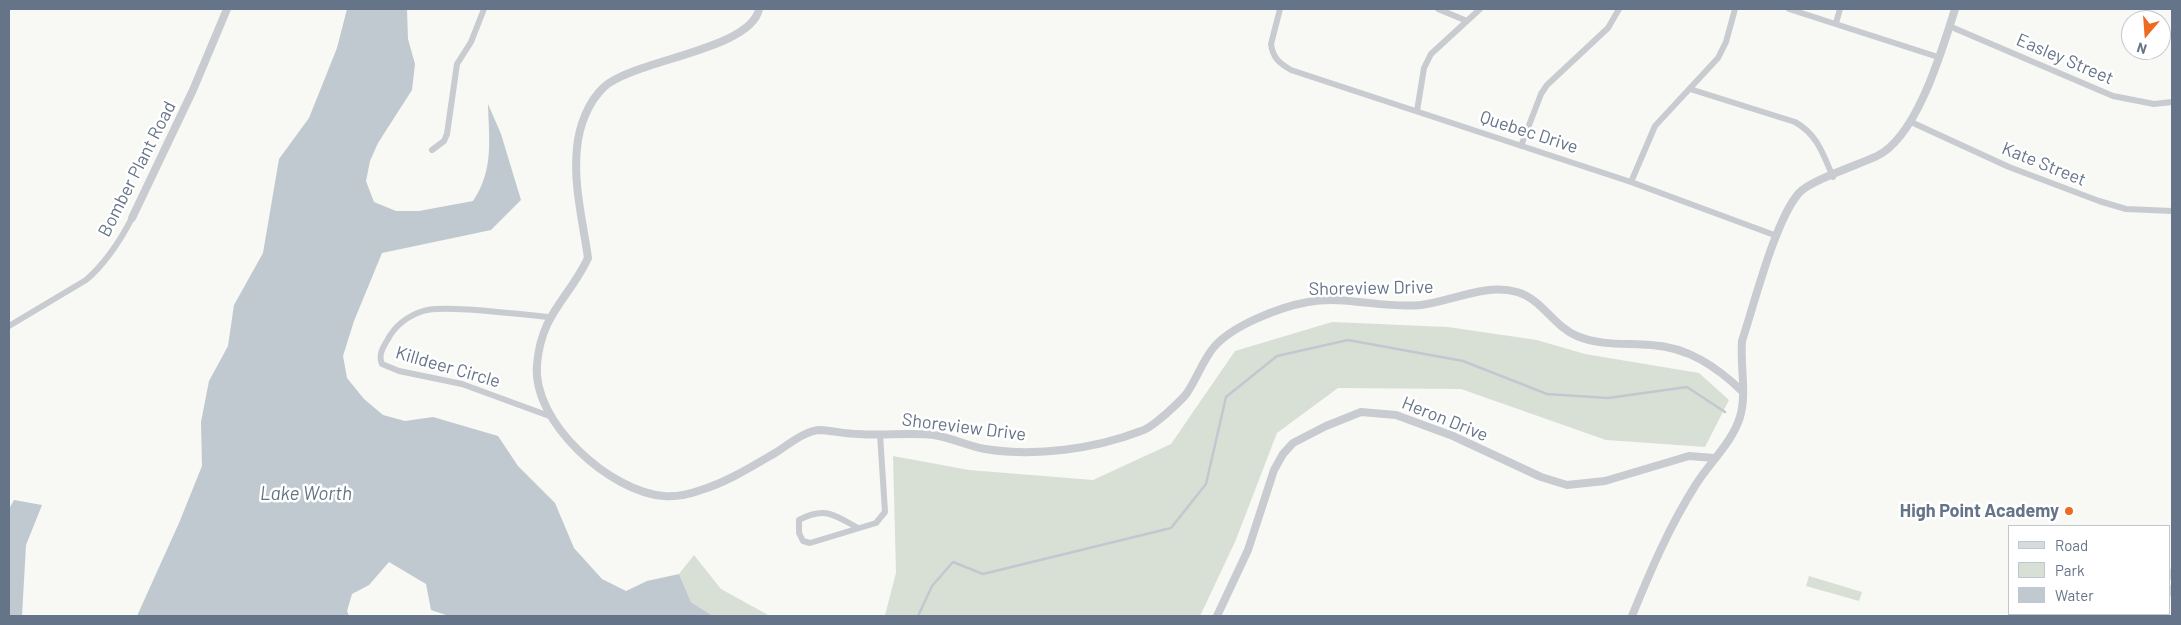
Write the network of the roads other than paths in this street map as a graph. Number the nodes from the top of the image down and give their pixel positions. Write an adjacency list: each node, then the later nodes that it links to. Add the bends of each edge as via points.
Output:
1 (227, 9): 25 (street, Bomber Plant Road, via 193,90)
2 (484, 9): 21 (street, via 471,42 457,64 447,134 444,141)
3 (759, 9): 27 (street, Shoreview Drive, via 756,20 742,30 621,77 605,86 591,104 577,147 576,163 588,258)
4 (1280, 9): 18 (street, Quebec Drive, via 1270,44 1279,62 1291,70)
5 (1438, 9): 12 (street)
6 (1480, 9): 12 (street)
7 (1619, 9): 20 (street, via 1608,28 1547,85)
8 (1735, 9): 16 (street, via 1718,58)
9 (1789, 9): 13 (street)
10 (1840, 9): 13 (street)
11 (1954, 9): 14 (street)
12 (1467, 21): 18 (street, via 1431,54 1424,68)
13 (1836, 23): 15 (street)
14 (1949, 26): 15 (street); 17 (street, Easley Street, via 2112,96 2154,104)
15 (1938, 57): 19 (street)
16 (1690, 89): 22 (street, via 1807,129 1816,138); 23 (street, via 1655,126)
17 (2172, 102)
18 (1416, 111): 20 (street, Quebec Drive)
19 (1911, 122): 22 (street, via 1898,140 1880,155); 24 (street, Kate Street, via 2010,167 2099,202 2126,209)
20 (1521, 146): 23 (street, Quebec Drive)
21 (432, 150)
22 (1832, 176): 26 (street, via 1813,183 1800,193)
23 (1631, 182): 26 (street, Quebec Drive)
24 (2172, 211)
25 (132, 218): 28 (street, Bomber Plant Road, via 120,239 86,280)
26 (1777, 236): 29 (street, via 1742,341)
27 (549, 318): 30 (street, Shoreview Drive, via 536,368 541,394); 30 (street, Killdeer Circle, via 424,310 397,326 380,359 382,364 399,371 462,384)
28 (9, 326)
29 (1743, 392): 31 (street, Shoreview Drive, via 1722,372 1673,347 1611,344 1577,336 1526,296 1493,289 1417,305 1330,300 1279,310 1224,338 1213,349 1181,400 1149,428 1104,442 1058,450 1008,451 936,435); 32 (street, via 1740,419)
30 (552, 417): 31 (street, Shoreview Drive, via 572,445 604,472 640,490 664,496 698,492 719,484 810,432)
31 (880, 434): 33 (street, via 885,512 876,523)
32 (1714, 458): 34 (street, Heron Drive, via 1689,456 1605,481 1567,485 1396,415 1361,412 1293,443 1283,454 1274,470 1248,550); 35 (street, via 1694,487 1657,557)
33 (858, 528): 33 (street, via 810,543 803,541 799,533 799,520 813,512 823,512)
34 (1217, 616)
35 (1632, 616)

